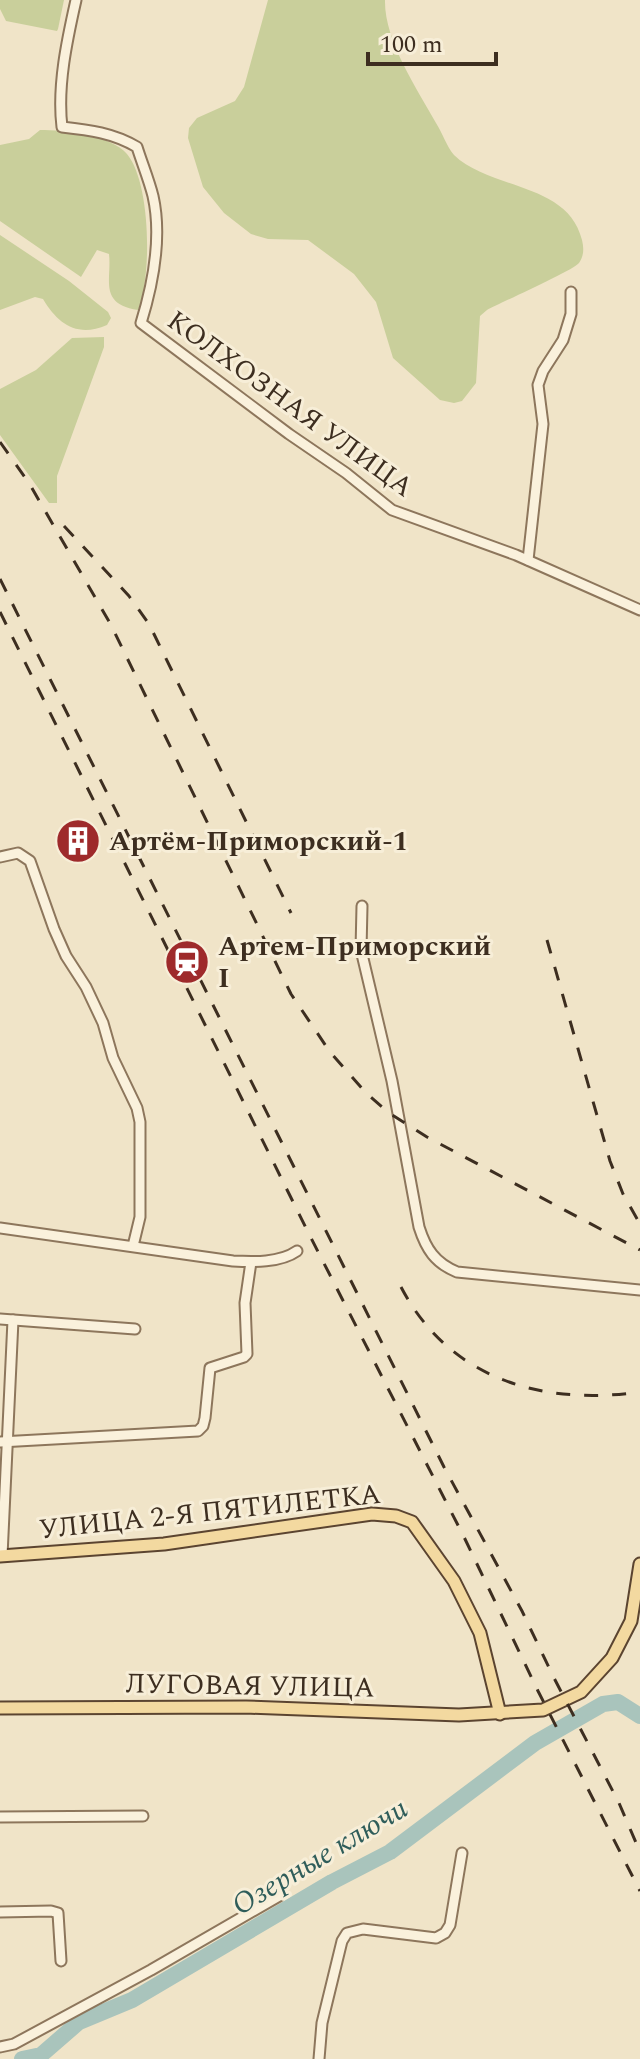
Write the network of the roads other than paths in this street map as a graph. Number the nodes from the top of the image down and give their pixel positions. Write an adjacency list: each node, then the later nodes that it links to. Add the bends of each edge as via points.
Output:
1 (76, 0): 3 (street, КОЛХОЗНАЯ УЛИЦА, via 60,108 62,127 104,132 137,147 156,220 153,273 141,323 392,510)
2 (571, 292): 3 (street, via 563,340 539,377 543,424)
3 (528, 560): 4 (street, КОЛХОЗНАЯ УЛИЦА)
4 (640, 610)
5 (0, 857): 8 (street, via 18,853 30,861 66,956 103,1023 137,1108 140,1217)
6 (362, 906): 11 (street, via 361,950 419,1227 433,1257 457,1272)
7 (0, 1228): 8 (street)
8 (133, 1246): 10 (street)
9 (297, 1251): 10 (street)
10 (251, 1262): 15 (street, via 245,1303 247,1354 210,1368 205,1418 198,1431)
11 (640, 1290)
12 (0, 1319): 13 (street)
13 (13, 1320): 14 (street); 15 (street)
14 (135, 1329)
15 (3, 1441): 16 (street)
16 (1, 1556): 20 (main road, УЛИЦА 2-Я ПЯТИЛЕТКА, via 164,1544 372,1514 404,1518 433,1549 473,1618)
17 (640, 1564): 18 (main road)
18 (635, 1621): 20 (main road, via 612,1658 581,1692 543,1710)
19 (0, 1708): 20 (main road, ЛУГОВАЯ УЛИЦА)
20 (500, 1714)
21 (143, 1816): 22 (street)
22 (0, 1817)
23 (462, 1853): 28 (street, via 445,1933 436,1938 363,1929 347,1933 329,1986)
24 (279, 1896): 27 (street, via 138,1977)
25 (0, 1912): 26 (street, via 58,1913)
26 (61, 1961)
27 (0, 2047)
28 (319, 2059)

